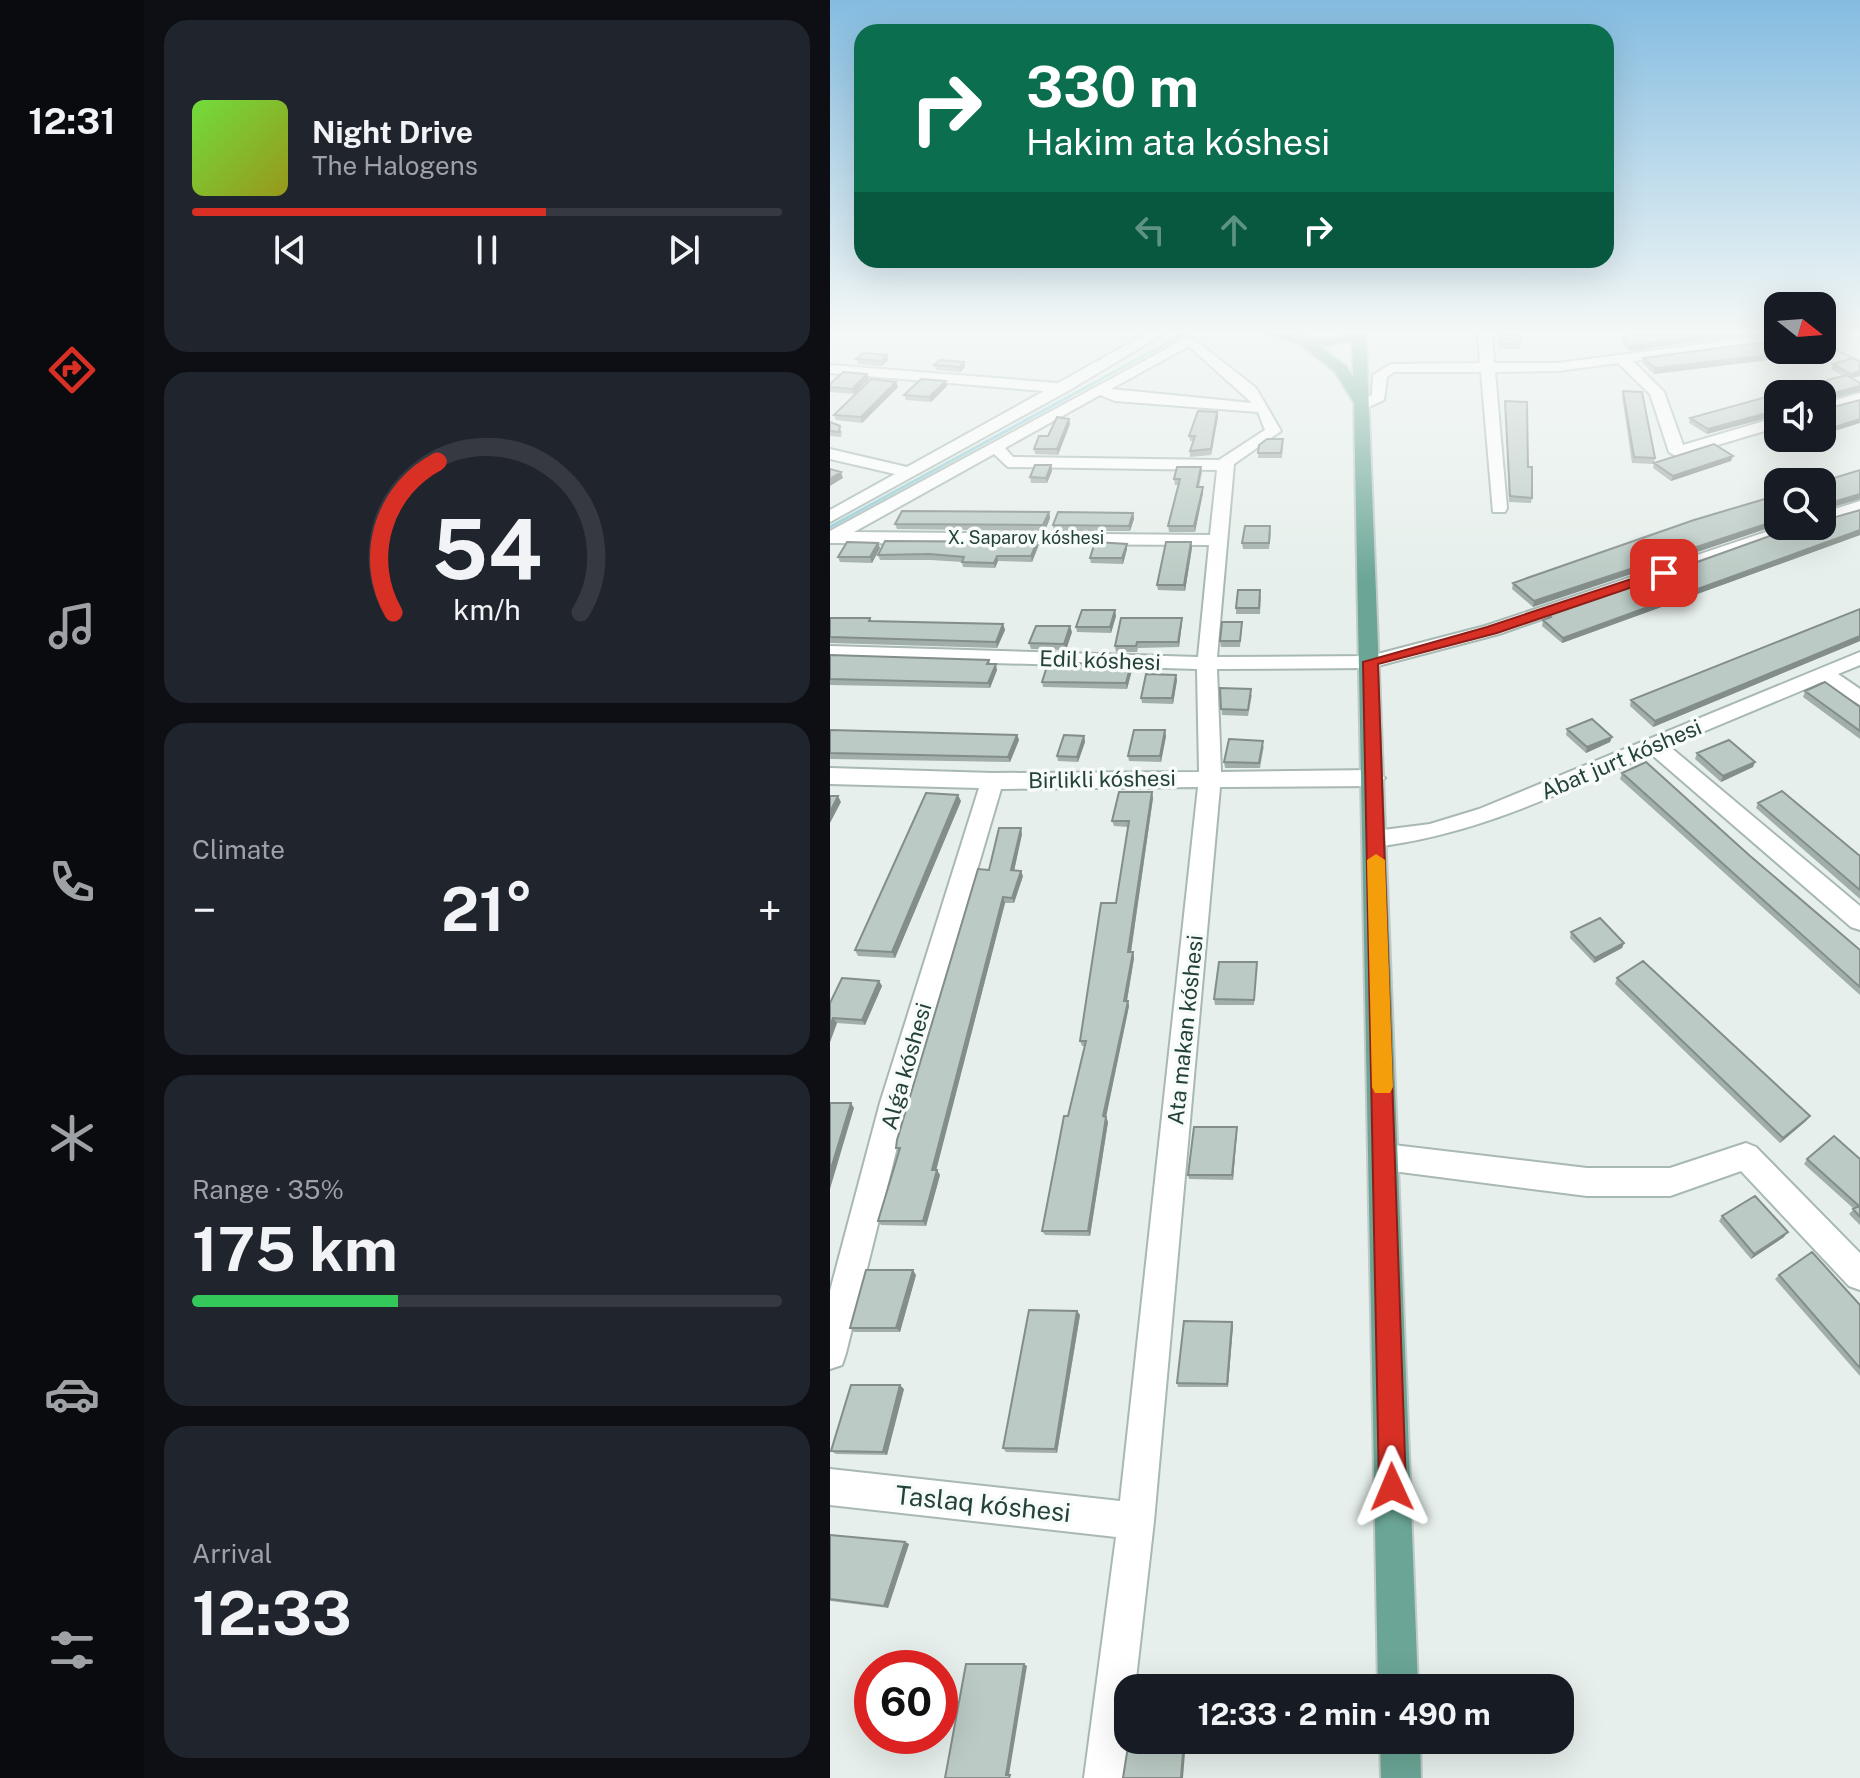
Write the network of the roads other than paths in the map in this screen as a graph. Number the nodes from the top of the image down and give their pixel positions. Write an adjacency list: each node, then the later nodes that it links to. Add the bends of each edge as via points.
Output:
1 (1011, 417): 11 (street)
2 (1053, 417): 8 (street)
3 (1266, 417): 10 (street, via 1273,431)
4 (1362, 417): 21 (main road)
5 (1491, 417): 13 (street)
6 (1665, 417): 7 (street, via 1677,452)
7 (1764, 426)
8 (997, 448): 10 (street, via 1008,462); 16 (street)
9 (830, 454): 11 (street)
10 (1226, 465): 18 (street, Ata makan kóshesi)
11 (911, 473): 15 (street)
12 (1860, 506): 14 (street)
13 (1499, 508)
14 (1836, 514)
15 (830, 517)
16 (831, 537): 18 (street, X. Saparov kóshesi)
17 (1764, 538): 21 (street, Edil kóshesi, via 1492,630)
18 (1221, 540): 22 (street, Ata makan kóshesi)
19 (830, 652): 22 (street, Edil kóshesi)
20 (1860, 658): 23 (street, Abat jurt kóshesi)
21 (1370, 662): 22 (street, Edil kóshesi); 28 (main road)
22 (1207, 663): 27 (street, Ata makan kóshesi)
23 (1824, 674): 24 (street); 25 (street, Abat jurt kóshesi)
24 (1860, 698)
25 (1654, 745): 30 (street, Abat jurt kóshesi, via 1487,815 1430,832); 31 (street)
26 (830, 776): 29 (street, Birlikli kóshesi)
27 (1210, 778): 28 (street, Birlikli kóshesi); 29 (street, Birlikli kóshesi); 36 (street, Ata makan kóshesi)
28 (1374, 778): 30 (main road)
29 (992, 781): 34 (street, Alǵa kóshesi, via 894,1103)
30 (1375, 839): 32 (main road)
31 (1860, 920)
32 (1385, 1157): 33 (street, via 1587,1182 1670,1182 1746,1156); 37 (main road)
33 (1860, 1275)
34 (830, 1353)
35 (830, 1487): 36 (street, Taslaq kóshesi)
36 (1136, 1521): 39 (street, Ata makan kóshesi)
37 (1398, 1674)
38 (1400, 1754): 40 (main road)
39 (1104, 1778)
40 (1401, 1778)

